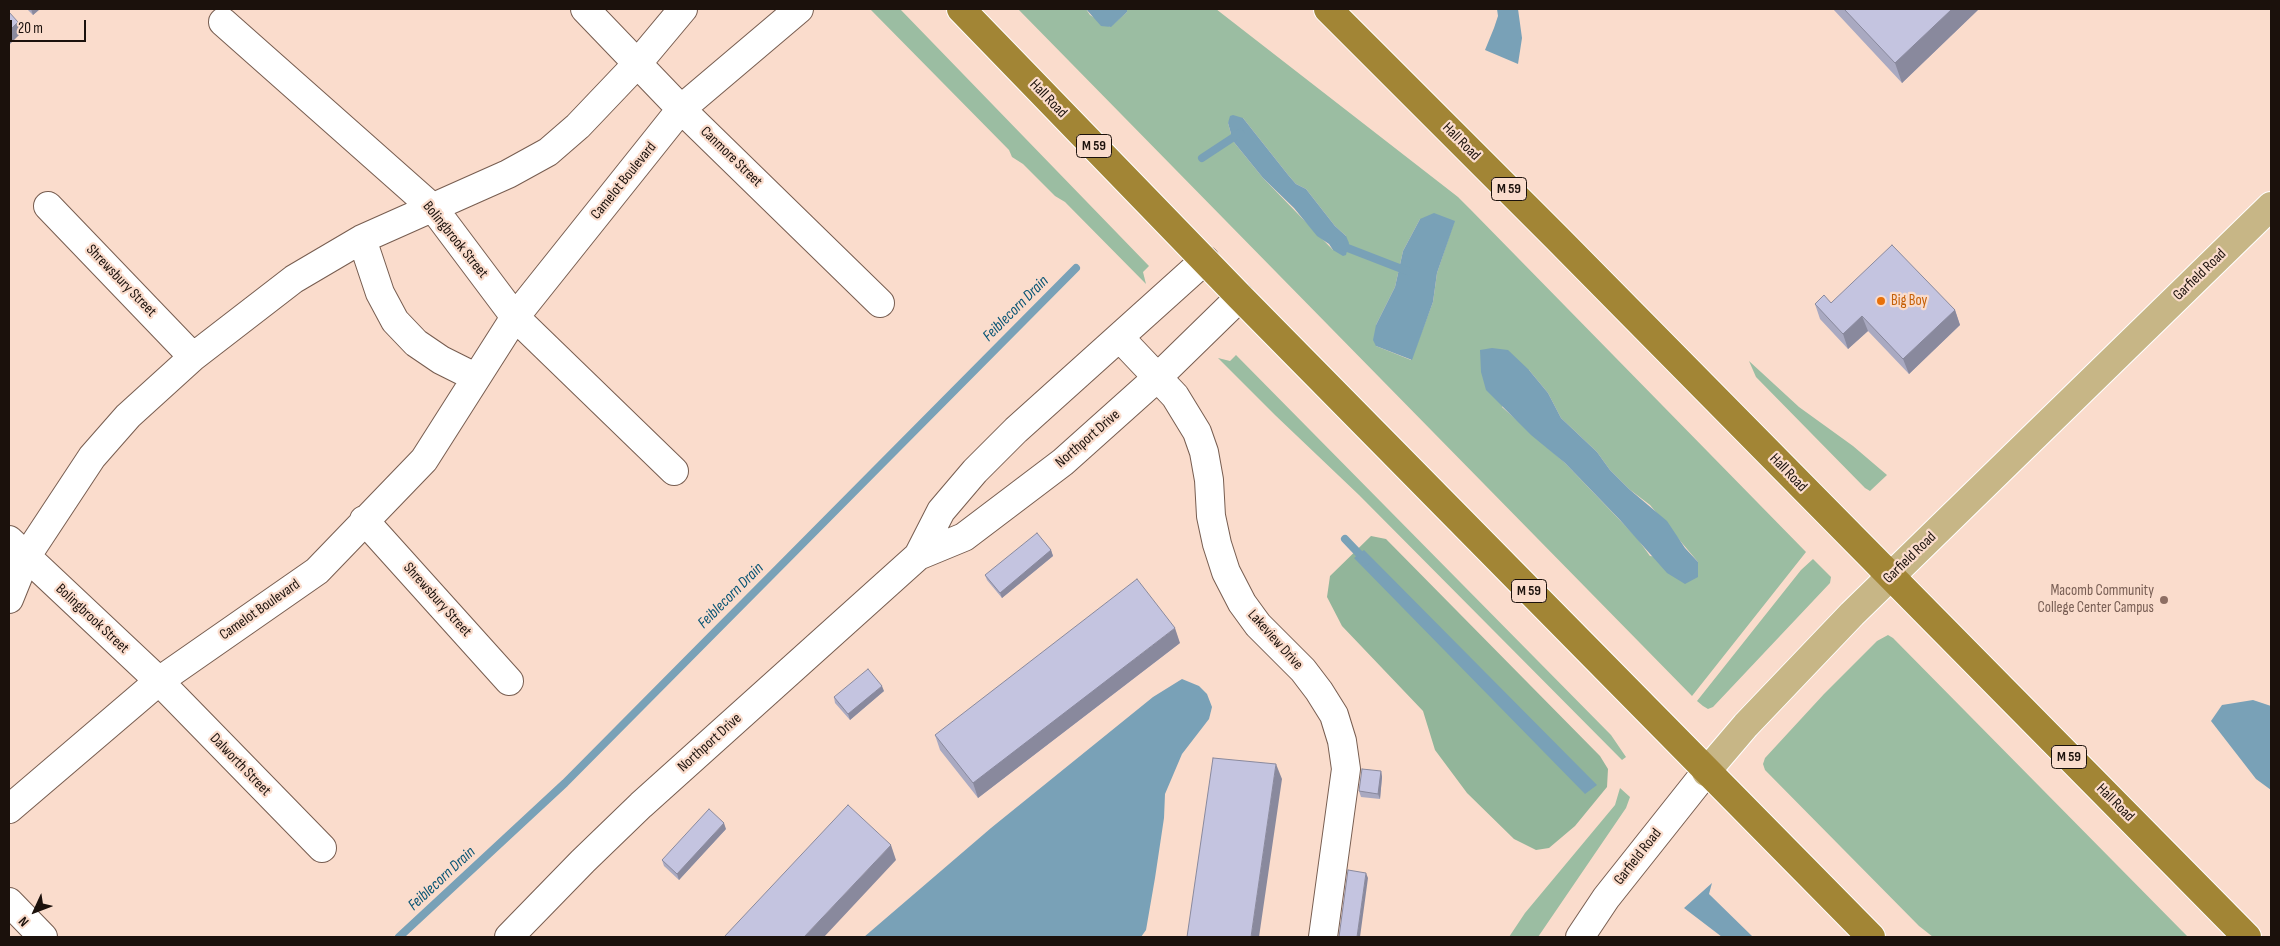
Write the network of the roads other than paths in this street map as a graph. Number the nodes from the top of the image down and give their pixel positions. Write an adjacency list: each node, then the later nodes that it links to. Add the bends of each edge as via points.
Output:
1 (585, 9): 7 (street, Canmore Street)
2 (683, 9): 7 (street)
3 (799, 9): 8 (street, Camelot Boulevard)
4 (961, 9): 13 (highway, Hall Road / M 59)
5 (1328, 10): 25 (highway, Hall Road / M 59, via 1558,238)
6 (223, 22): 11 (street, Bolingbrook Street)
7 (637, 64): 8 (street, Canmore Street); 11 (street, via 578,126 548,152)
8 (681, 109): 15 (street, Canmore Street); 16 (street, Camelot Boulevard)
9 (48, 206): 18 (street, Shrewsbury Street)
10 (2271, 206): 25 (main road, Garfield Road)
11 (434, 209): 12 (street); 16 (street, Bolingbrook Street)
12 (362, 239): 18 (street, via 294,279); 19 (street, via 380,293 395,321 416,343)
13 (1205, 260): 14 (highway, Hall Road / M 59); 17 (street, Northport Drive)
14 (1240, 297): 20 (street, Northport Drive); 29 (highway, Hall Road / M 59)
15 (880, 303)
16 (515, 316): 19 (street, Camelot Boulevard); 21 (street, Bolingbrook Street)
17 (1120, 338): 20 (street, Lakeview Drive); 24 (street, Northport Drive, via 1016,430 975,471 940,512)
18 (193, 357): 23 (street, via 128,416)
19 (475, 377): 22 (street, Camelot Boulevard, via 424,460)
20 (1158, 377): 24 (street, Northport Drive, via 1020,496 964,537); 35 (street, Lakeview Drive, via 1188,413 1198,432 1204,452 1211,516 1226,572 1258,625 1303,670 1319,691 1334,716 1342,741 1346,769)
21 (674, 470)
22 (364, 520): 27 (street, Camelot Boulevard, via 316,571); 28 (street, Shrewsbury Street)
23 (17, 549): 26 (street); 27 (street, Bolingbrook Street)
24 (918, 556): 34 (street, Northport Drive, via 641,805)
25 (1890, 576): 29 (main road, Garfield Road, via 1783,686); 38 (highway, Hall Road / M 59)
26 (9, 599)
27 (159, 681): 30 (street, Camelot Boulevard); 31 (street, Dalworth Street)
28 (509, 681)
29 (1706, 772): 36 (street, Garfield Road, via 1606,898); 37 (highway, Hall Road / M 59)
30 (9, 810)
31 (322, 848)
32 (9, 902): 33 (street)
33 (43, 937)
34 (509, 937)
35 (1323, 937)
36 (1580, 937)
37 (1871, 937)
38 (2247, 937)

